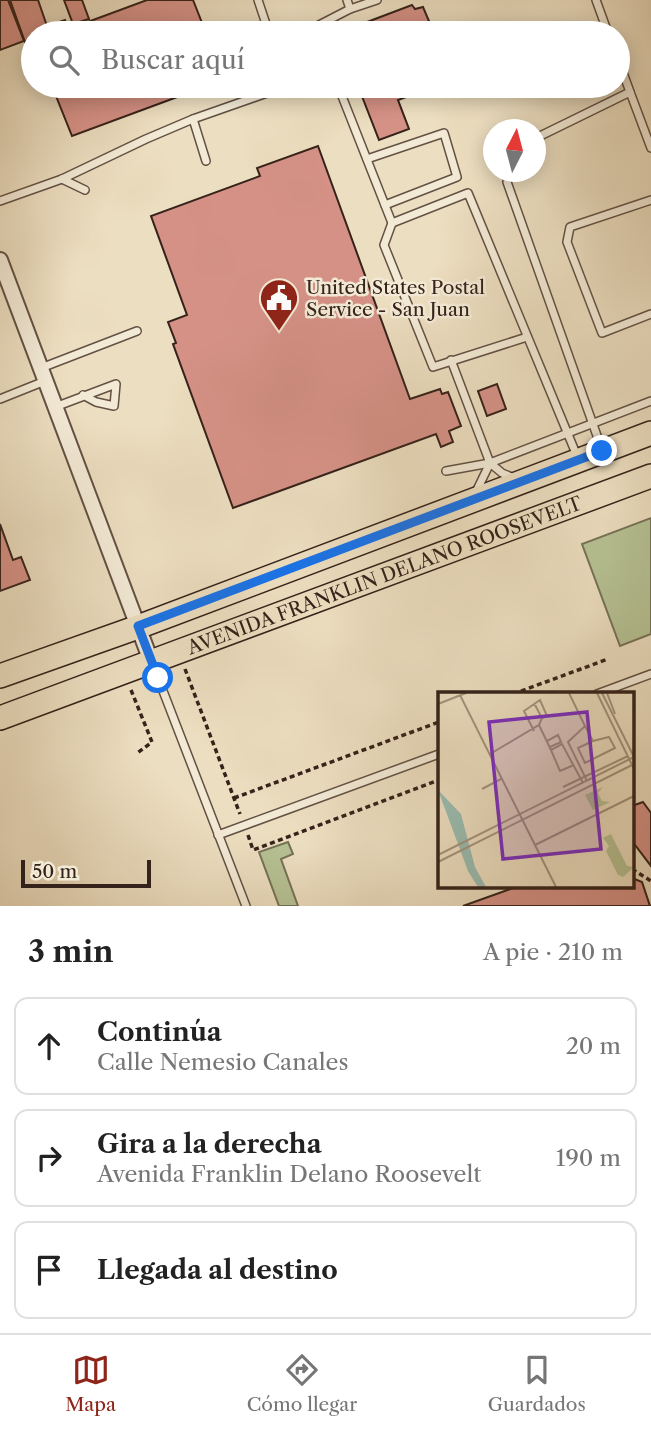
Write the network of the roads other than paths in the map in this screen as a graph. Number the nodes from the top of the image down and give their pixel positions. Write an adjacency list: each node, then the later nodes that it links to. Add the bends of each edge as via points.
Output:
1 (258, 0): 6 (lane)
2 (347, 0): 5 (lane)
3 (377, 0): 5 (lane)
4 (596, 0): 8 (lane)
5 (350, 9): 7 (lane)
6 (265, 21)
7 (325, 21)
8 (604, 21)
9 (630, 92): 15 (lane)
10 (253, 98): 13 (lane)
11 (343, 98): 16 (lane)
12 (618, 98): 14 (lane)
13 (193, 119): 17 (lane); 18 (lane)
14 (546, 133)
15 (651, 148)
16 (367, 159): 23 (lane); 23 (lane, via 444,132 457,177)
17 (206, 161)
18 (62, 179): 20 (lane); 22 (lane)
19 (506, 182): 35 (lane)
20 (85, 190)
21 (651, 200): 26 (lane, via 570,227 567,242 602,333)
22 (0, 201)
23 (385, 205): 24 (lane)
24 (392, 223): 28 (lane, via 468,193); 29 (lane, via 384,245 433,367)
25 (0, 260): 30 (street)
26 (651, 314)
27 (137, 331): 30 (lane)
28 (527, 337): 29 (lane); 37 (lane)
29 (451, 360): 40 (lane)
30 (43, 375): 32 (lane); 34 (street)
31 (83, 395): 31 (lane, via 116,383 114,406); 34 (lane)
32 (0, 399)
33 (651, 401): 35 (lane)
34 (55, 407): 45 (street)
35 (592, 424): 37 (lane); 38 (lane)
36 (651, 432): 38 (main road, AVENIDA FRANKLIN DELANO ROOSEVELT)
37 (567, 433): 39 (lane); 40 (lane)
38 (602, 451): 39 (main road, AVENIDA FRANKLIN DELANO ROOSEVELT)
39 (579, 460): 43 (main road, AVENIDA FRANKLIN DELANO ROOSEVELT)
40 (490, 463): 41 (lane); 43 (lane, via 502,473); 44 (lane)
41 (446, 471)
42 (651, 475): 46 (main road, AVENIDA FRANKLIN DELANO ROOSEVELT)
43 (528, 479): 44 (main road, AVENIDA FRANKLIN DELANO ROOSEVELT)
44 (468, 502): 45 (main road, AVENIDA FRANKLIN DELANO ROOSEVELT)
45 (138, 626): 46 (street); 48 (main road, AVENIDA FRANKLIN DELANO ROOSEVELT)
46 (154, 670): 50 (main road, AVENIDA FRANKLIN DELANO ROOSEVELT); 52 (lane)
47 (651, 674): 49 (lane)
48 (0, 676)
49 (602, 692)
50 (0, 718)
51 (438, 754): 52 (lane)
52 (218, 835): 53 (lane)
53 (246, 906)

